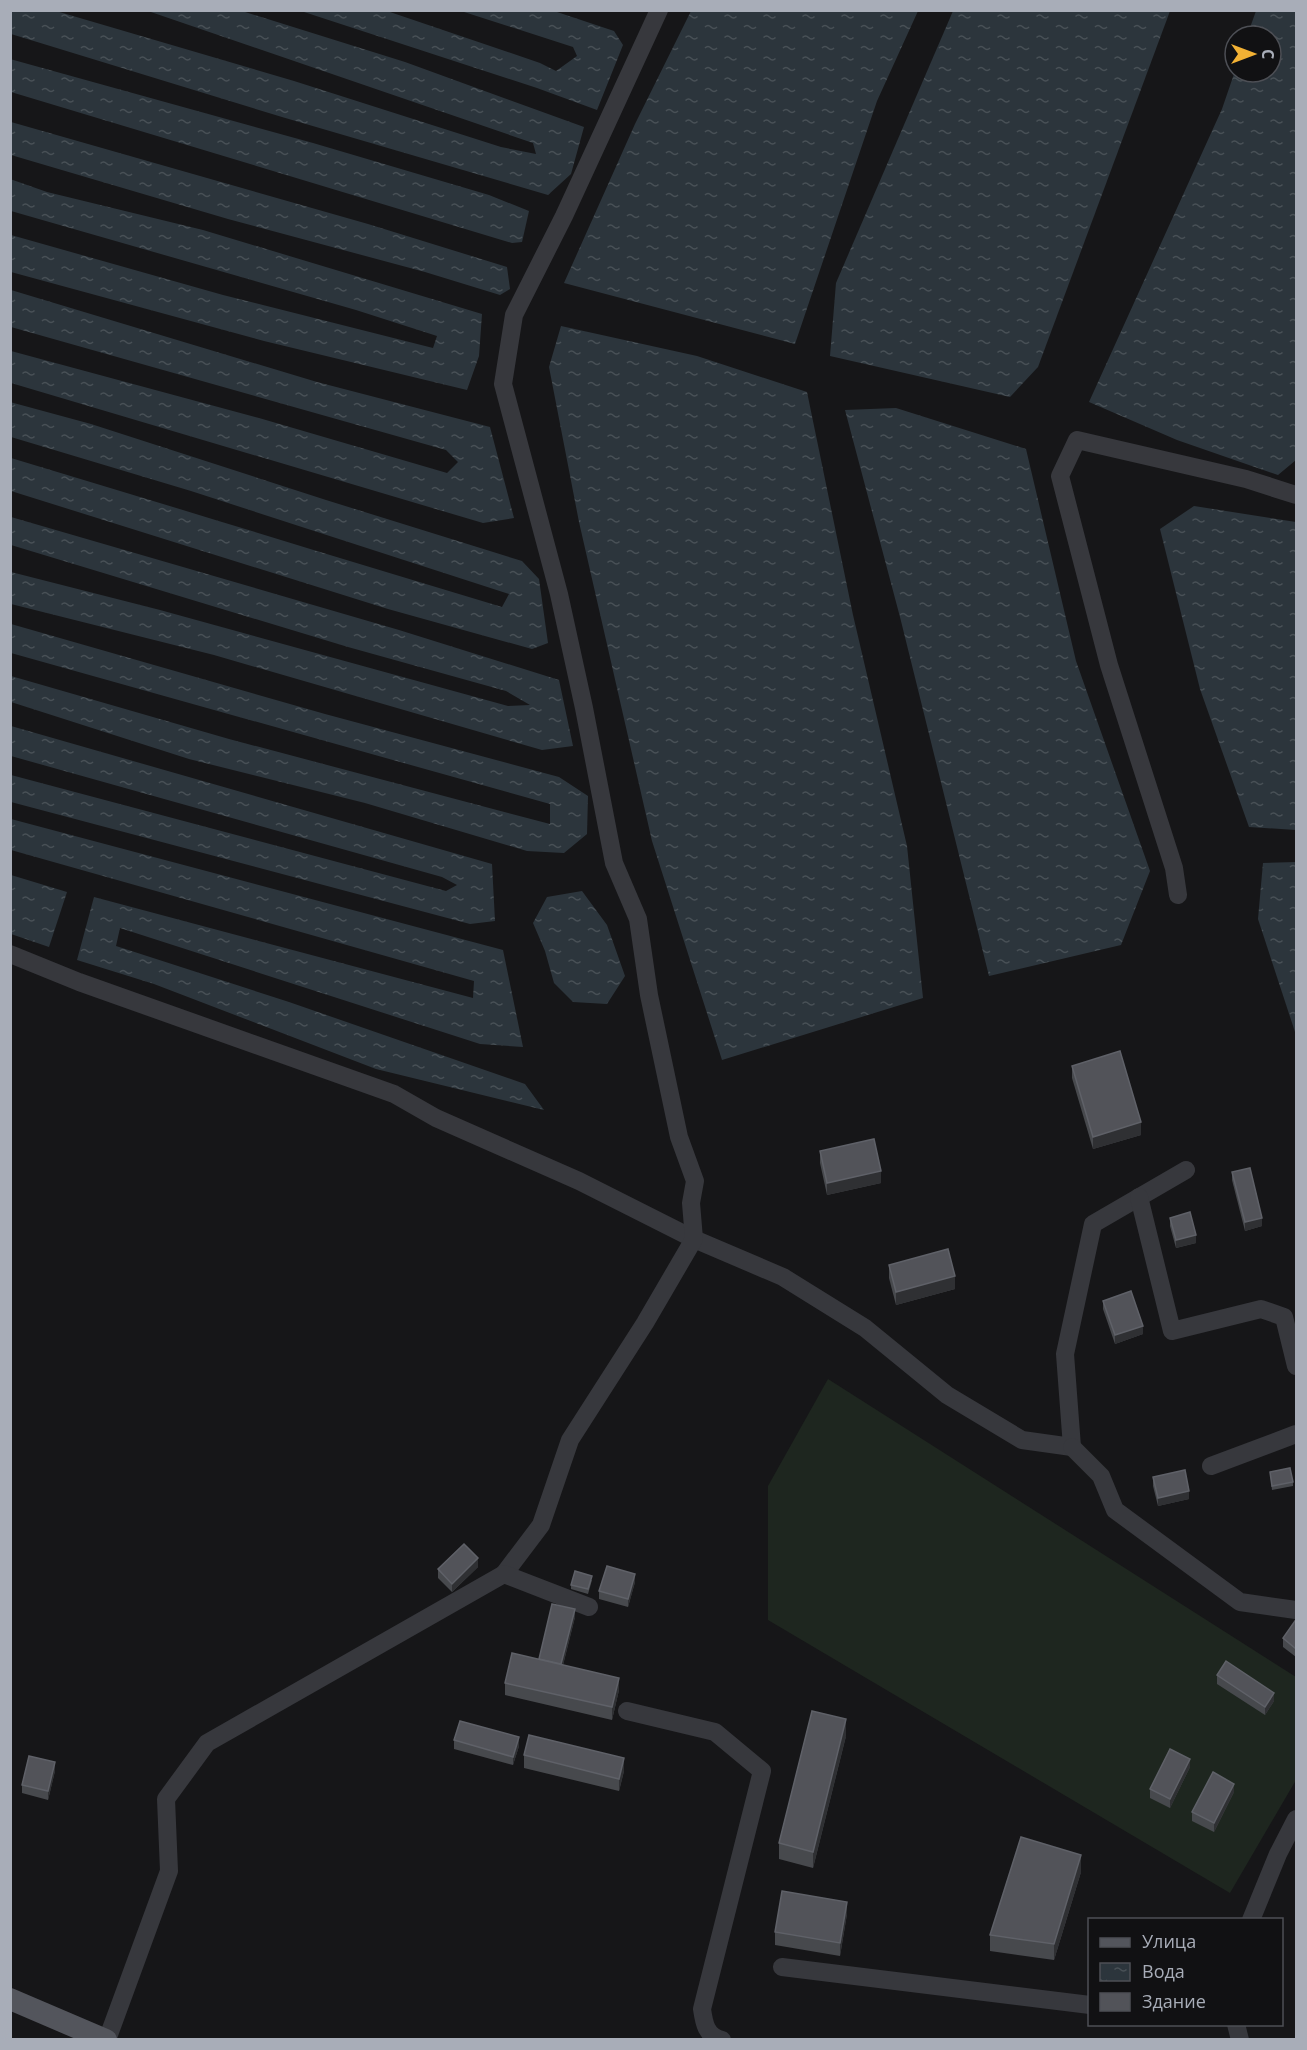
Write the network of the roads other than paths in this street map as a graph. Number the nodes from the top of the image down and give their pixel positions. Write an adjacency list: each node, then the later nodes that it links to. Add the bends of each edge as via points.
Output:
1 (658, 10): 7 (lane, via 514,315 503,384 559,594 614,863 638,919 649,995 679,1137 695,1181 691,1203)
2 (1296, 495): 3 (lane, via 1246,479 1077,440 1060,476 1109,665 1174,868)
3 (1178, 895)
4 (10, 954): 7 (lane, via 394,1094 436,1118 579,1181)
5 (1186, 1170): 6 (lane)
6 (1139, 1197): 8 (lane, via 1172,1330 1261,1310 1284,1317); 10 (lane, via 1093,1224 1065,1354)
7 (694, 1239): 10 (lane, via 792,1282 865,1328 946,1395 1022,1440); 12 (lane, via 570,1440 541,1525)
8 (1296, 1366)
9 (1296, 1434): 11 (lane)
10 (1072, 1447): 14 (lane, via 1101,1476 1115,1510 1240,1602)
11 (1211, 1466)
12 (504, 1574): 13 (lane); 21 (lane, via 207,1743 166,1799 169,1871)
13 (589, 1608)
14 (1296, 1610)
15 (627, 1712): 22 (lane, via 715,1732 762,1771 702,2009 704,2026)
16 (1296, 1819): 17 (lane)
17 (1252, 1918)
18 (782, 1966): 20 (lane)
19 (10, 1999): 21 (main road)
20 (1088, 2005)
21 (98, 2038)
22 (722, 2040)

